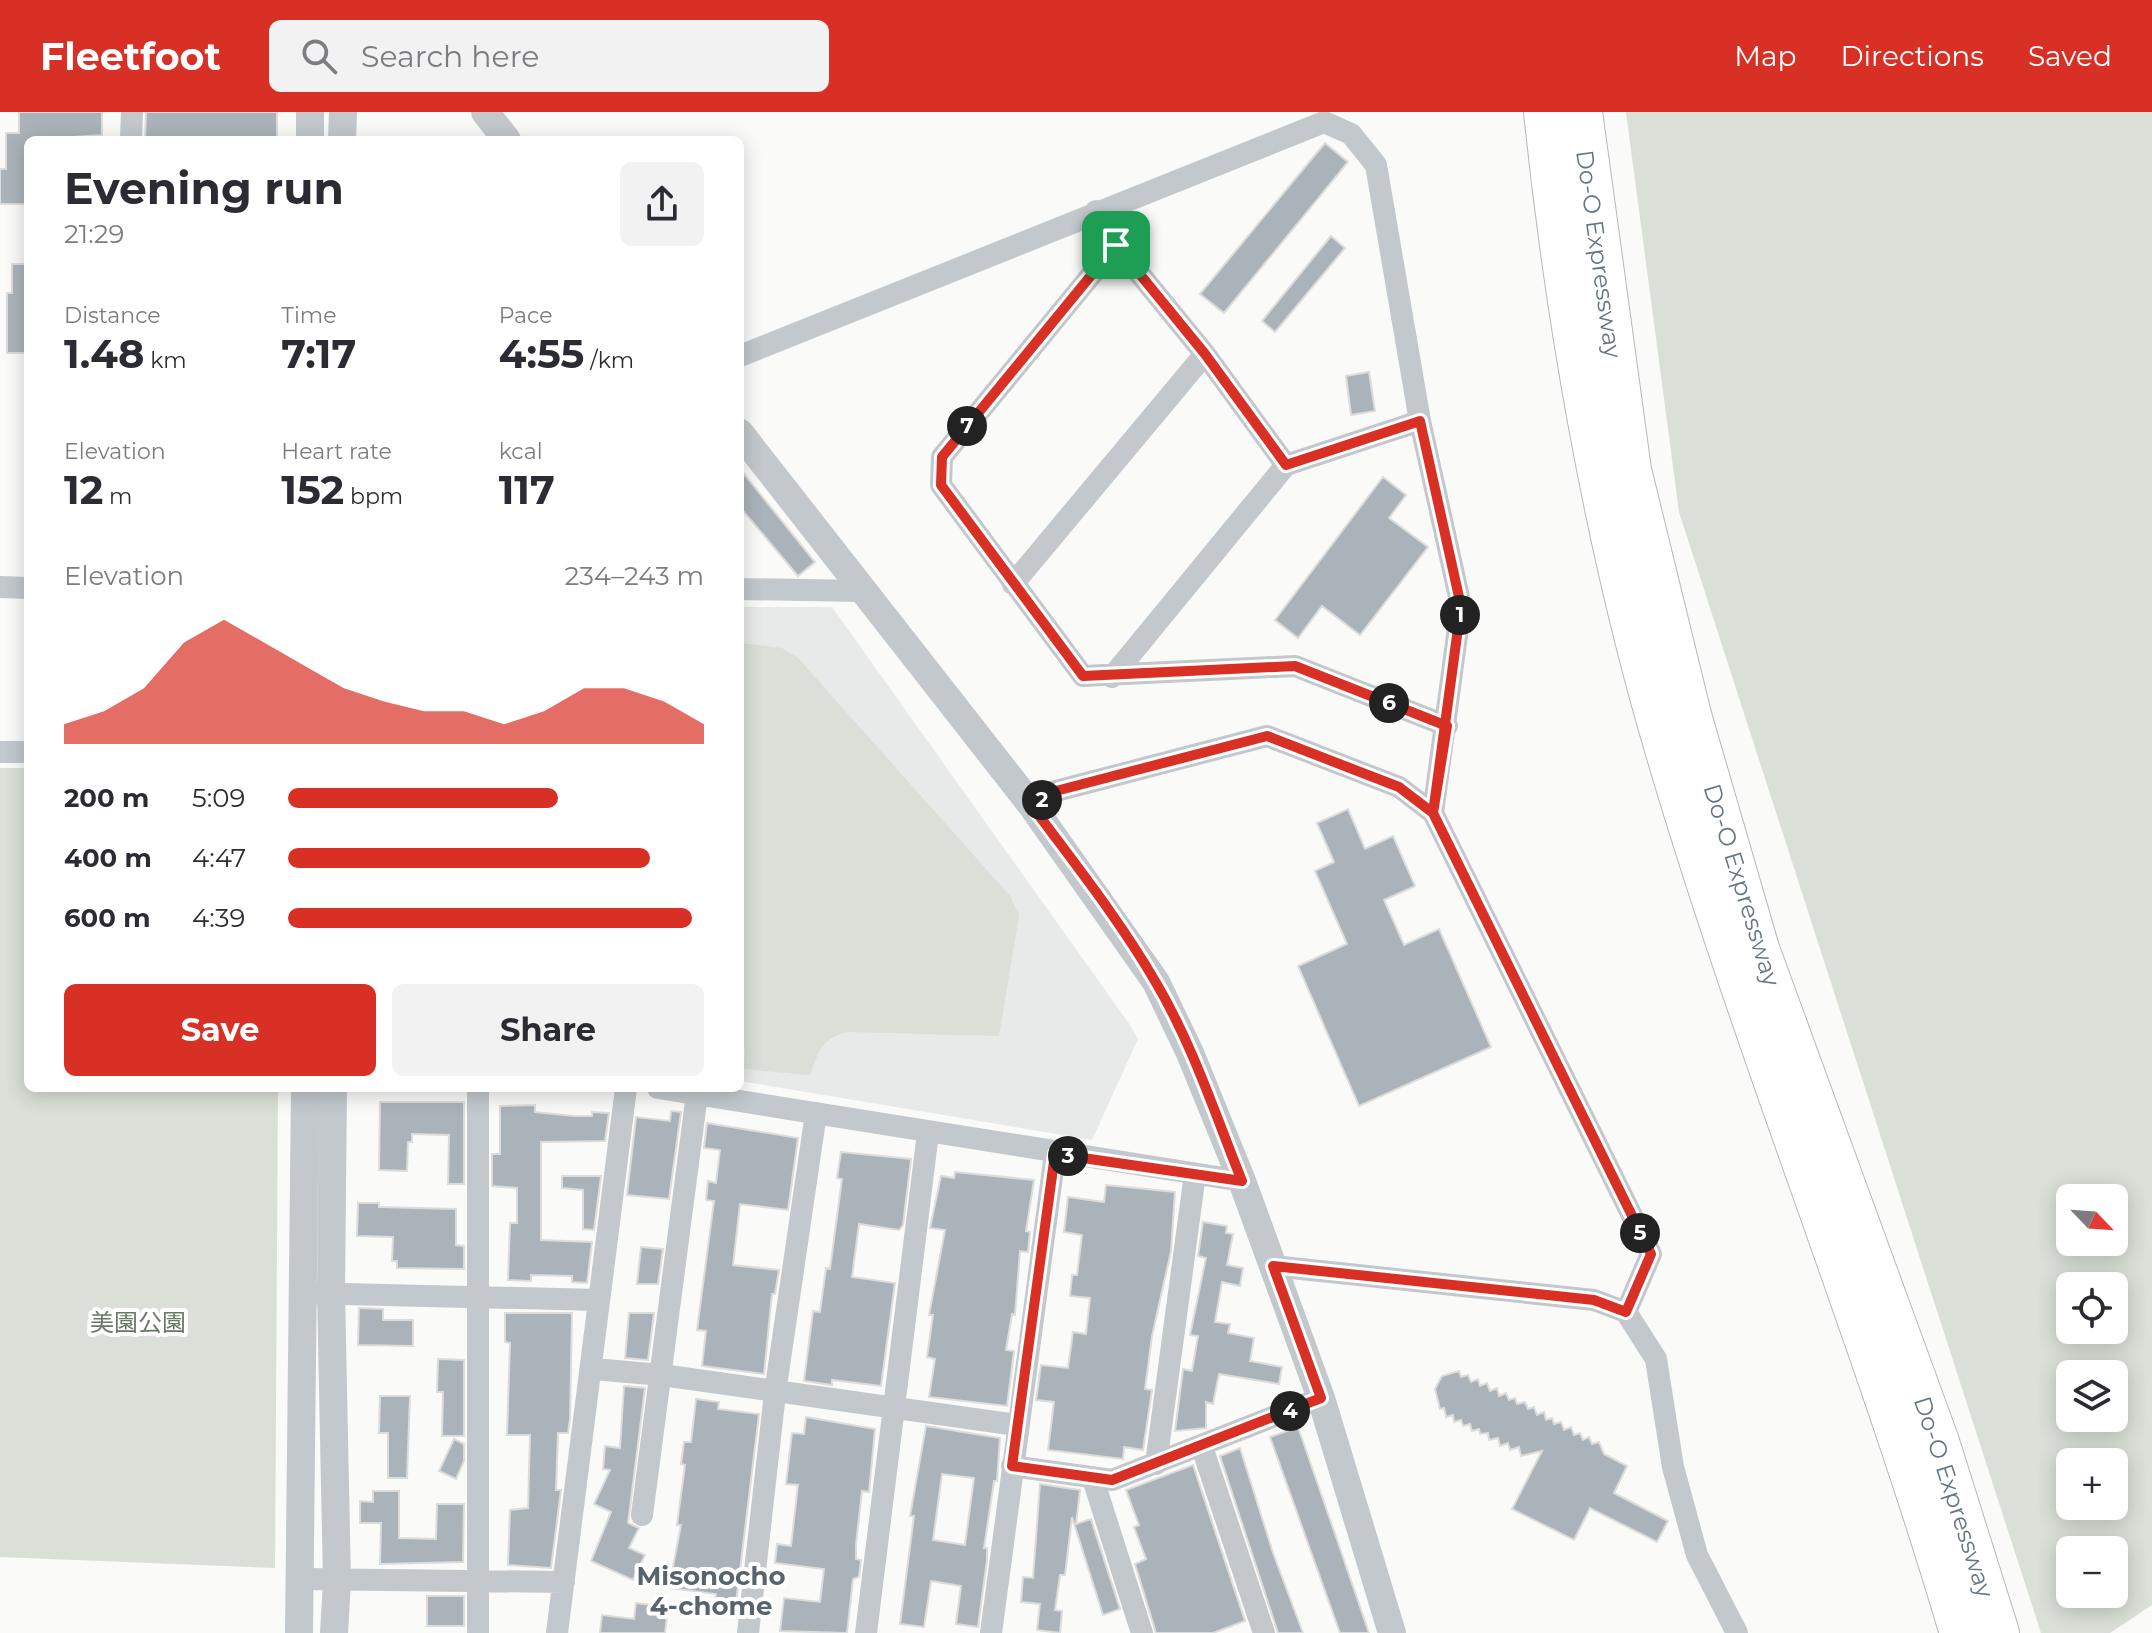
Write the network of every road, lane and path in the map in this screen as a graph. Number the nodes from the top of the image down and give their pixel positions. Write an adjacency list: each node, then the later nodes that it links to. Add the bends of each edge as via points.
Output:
1 (132, 112): 7 (street)
2 (310, 112): 8 (street)
3 (343, 112): 9 (street)
4 (485, 112): 10 (street)
5 (1545, 112): 57 (highway, Do-O Expressway, via 1601,480 1659,726 1734,964)
6 (1581, 112): 57 (highway, Do-O Expressway, via 1630,470 1690,715 1758,949 1938,1442)
7 (131, 136)
8 (310, 136)
9 (342, 136)
10 (504, 136)
11 (1096, 211): 12 (street); 13 (street); 15 (street, via 1324,122 1351,134 1376,165)
12 (1116, 245): 14 (street); 18 (street, via 942,457 941,485)
13 (744, 354)
14 (1205, 354): 17 (street); 18 (street)
15 (1420, 421): 17 (street); 24 (street, via 1461,606)
16 (744, 438): 22 (street)
17 (1286, 465): 23 (street)
18 (1013, 584): 23 (street, via 1083,676)
19 (0, 587): 20 (street)
20 (24, 588)
21 (744, 589): 22 (street)
22 (862, 591): 27 (street)
23 (1112, 677): 24 (street, via 1295,666)
24 (1447, 726): 28 (street)
25 (0, 752): 26 (street)
26 (24, 752)
27 (1032, 806): 28 (street, via 1052,792 1267,736 1399,787); 39 (street, via 1156,982)
28 (1433, 813): 45 (street, via 1651,1254)
29 (305, 1092): 42 (street)
30 (333, 1092): 41 (street)
31 (478, 1092): 43 (street)
32 (625, 1092): 44 (street)
33 (684, 1092): 34 (street)
34 (697, 1094): 35 (street); 47 (street)
35 (816, 1113): 36 (street); 48 (street)
36 (928, 1133): 37 (street); 50 (street)
37 (1055, 1154): 38 (street); 51 (street)
38 (1195, 1174): 39 (street); 53 (street)
39 (1242, 1181): 40 (street)
40 (1273, 1266): 45 (street, via 1594,1300); 49 (street)
41 (331, 1292): 42 (street); 43 (street); 60 (street)
42 (301, 1293): 58 (street)
43 (480, 1294): 44 (street); 59 (street)
44 (599, 1300): 46 (street)
45 (1626, 1312): 72 (street, via 1656,1359 1673,1467 1697,1555)
46 (593, 1369): 47 (street); 61 (street)
47 (662, 1375): 48 (street); 56 (street)
48 (775, 1393): 50 (street); 66 (street)
49 (1321, 1398): 52 (street); 71 (street)
50 (893, 1409): 51 (street); 67 (street)
51 (1017, 1425): 54 (street)
52 (1202, 1447): 53 (street); 70 (street)
53 (1156, 1464): 55 (street, via 1112,1480)
54 (1012, 1466): 55 (street); 68 (street)
55 (1093, 1479): 69 (street)
56 (642, 1515)
57 (1963, 1576): 73 (highway, Do-O Expressway); 74 (highway, Do-O Expressway)
58 (301, 1579): 60 (street); 62 (street)
59 (478, 1579): 60 (street); 61 (street); 64 (street)
60 (337, 1582): 63 (street)
61 (564, 1582): 65 (street)
62 (299, 1633)
63 (334, 1633)
64 (478, 1633)
65 (557, 1633)
66 (748, 1633)
67 (866, 1633)
68 (991, 1633)
69 (1142, 1633)
70 (1264, 1633)
71 (1392, 1633)
72 (1737, 1633)
73 (1961, 1633)
74 (1998, 1633)

